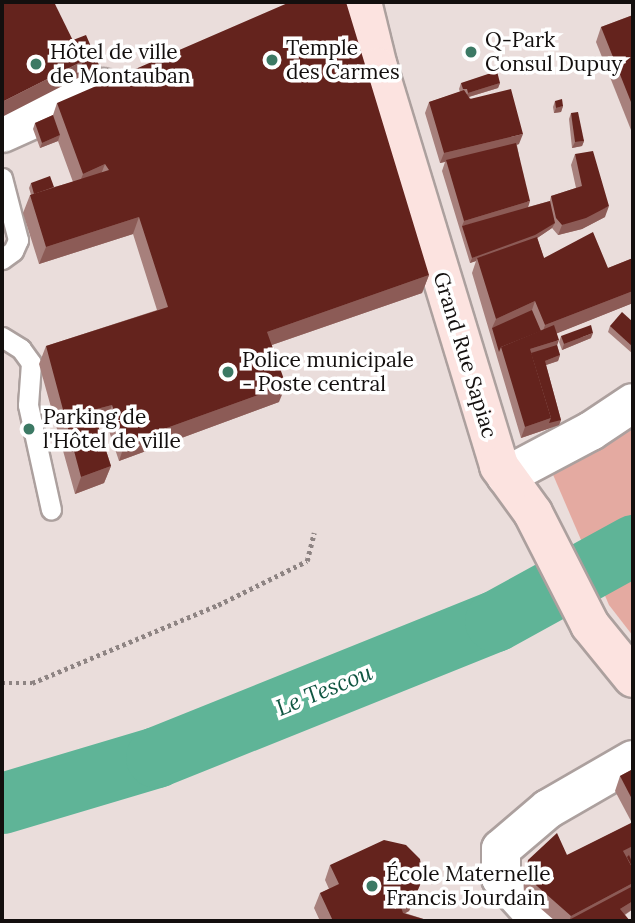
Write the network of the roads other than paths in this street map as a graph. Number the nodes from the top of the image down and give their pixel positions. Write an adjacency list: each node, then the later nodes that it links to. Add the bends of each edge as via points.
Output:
1 (362, 2): 8 (main road, Grand Rue Sapiac, via 494,450)
2 (128, 76): 3 (street)
3 (2, 133)
4 (2, 178): 5 (lane, via 18,240)
5 (2, 259)
6 (2, 337): 9 (lane, via 21,349 31,363 28,405)
7 (633, 403): 8 (street)
8 (506, 476): 10 (main road, Grand Rue Sapiac, via 533,513 590,625)
9 (51, 510)
10 (633, 678)
11 (633, 760): 12 (street, via 548,809 501,849 500,878)
12 (540, 921)

